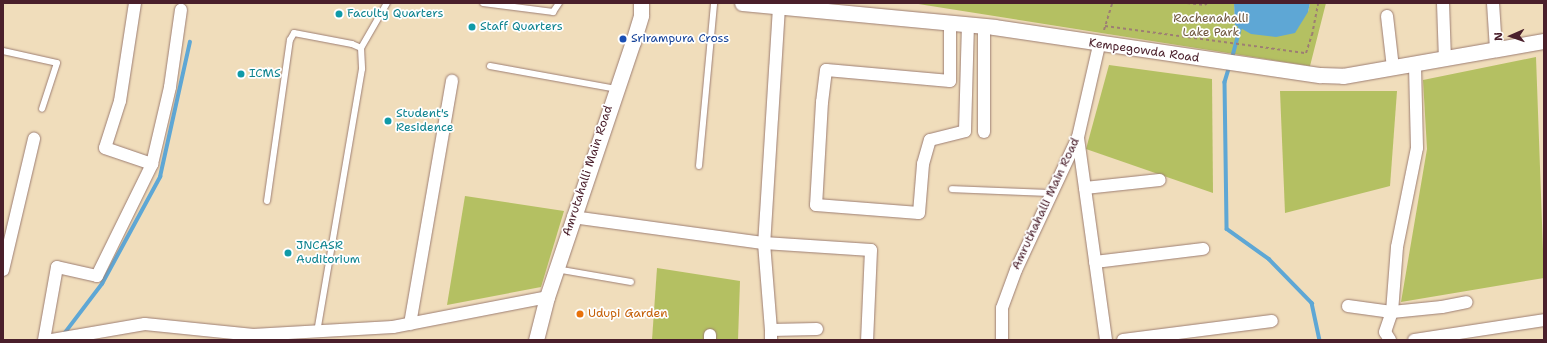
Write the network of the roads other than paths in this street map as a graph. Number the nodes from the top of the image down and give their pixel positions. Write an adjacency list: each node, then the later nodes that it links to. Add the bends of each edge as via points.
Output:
1 (135, 3): 34 (street, via 120,101 105,148)
2 (387, 3): 19 (lane)
3 (483, 3): 4 (lane, via 553,12)
4 (559, 3)
5 (654, 3): 11 (street)
6 (714, 3): 35 (lane)
7 (742, 3): 10 (street, Kempegowda Road)
8 (1443, 3): 22 (street)
9 (1493, 3): 20 (street)
10 (779, 7): 14 (street, Kempegowda Road); 42 (street)
11 (641, 9): 29 (street, Amrutahalli Main Road)
12 (181, 10): 34 (street, via 170,87)
13 (1387, 16): 25 (street)
14 (950, 23): 15 (street, Kempegowda Road); 27 (street)
15 (968, 25): 16 (street, Kempegowda Road); 28 (street)
16 (984, 26): 18 (street, Kempegowda Road); 31 (street)
17 (1544, 41): 20 (street, Kempegowda Road)
18 (1099, 45): 25 (street, Kempegowda Road, via 1343,76); 32 (street, Amruthahalli Main Road)
19 (360, 48): 40 (lane, via 352,44 294,33 290,40); 56 (lane, via 362,70)
20 (1496, 50): 22 (street, Kempegowda Road)
21 (3, 51): 30 (lane, via 57,63)
22 (1445, 59): 23 (street, Kempegowda Road)
23 (1415, 64): 25 (street, Kempegowda Road); 51 (street, via 1417,148 1396,248)
24 (490, 66): 29 (lane)
25 (1393, 68)
26 (452, 81): 54 (street)
27 (950, 81): 28 (street); 28 (street, via 826,70 816,205 919,213 923,164 930,140 965,131)
28 (966, 82)
29 (616, 89): 41 (street, Amrutahalli Main Road)
30 (42, 109)
31 (984, 132)
32 (1078, 137): 38 (street); 39 (street, Amruthahalli Main Road)
33 (34, 139): 46 (street)
34 (152, 164): 59 (street, via 96,276 58,267)
35 (699, 166)
36 (1160, 180): 38 (street)
37 (952, 188): 39 (lane)
38 (1085, 188): 44 (street)
39 (1052, 192): 63 (street, Amruthahalli Main Road, via 1016,270 1002,308)
40 (267, 201)
41 (573, 217): 42 (street); 45 (street, Amrutahalli Main Road)
42 (764, 243): 57 (street); 62 (street, via 871,250)
43 (1203, 248): 44 (street)
44 (1095, 262): 64 (street)
45 (556, 269): 47 (lane); 48 (street, Amrutahalli Main Road)
46 (3, 270)
47 (631, 282)
48 (547, 297): 54 (street); 61 (street, Amrutahalli Main Road)
49 (1467, 302): 51 (street, via 1442,308)
50 (1348, 306): 51 (street)
51 (1392, 312): 66 (street, via 1385,332)
52 (1544, 320): 67 (street)
53 (1272, 321): 65 (street)
54 (410, 324): 56 (street)
55 (817, 329): 57 (street)
56 (317, 333): 58 (street, via 253,335 145,324)
57 (771, 335)
58 (76, 336): 60 (street)
59 (44, 340)
60 (52, 340)
61 (536, 340)
62 (867, 340)
63 (1002, 340)
64 (1106, 340)
65 (1123, 340)
66 (1390, 340)
67 (1414, 340)

